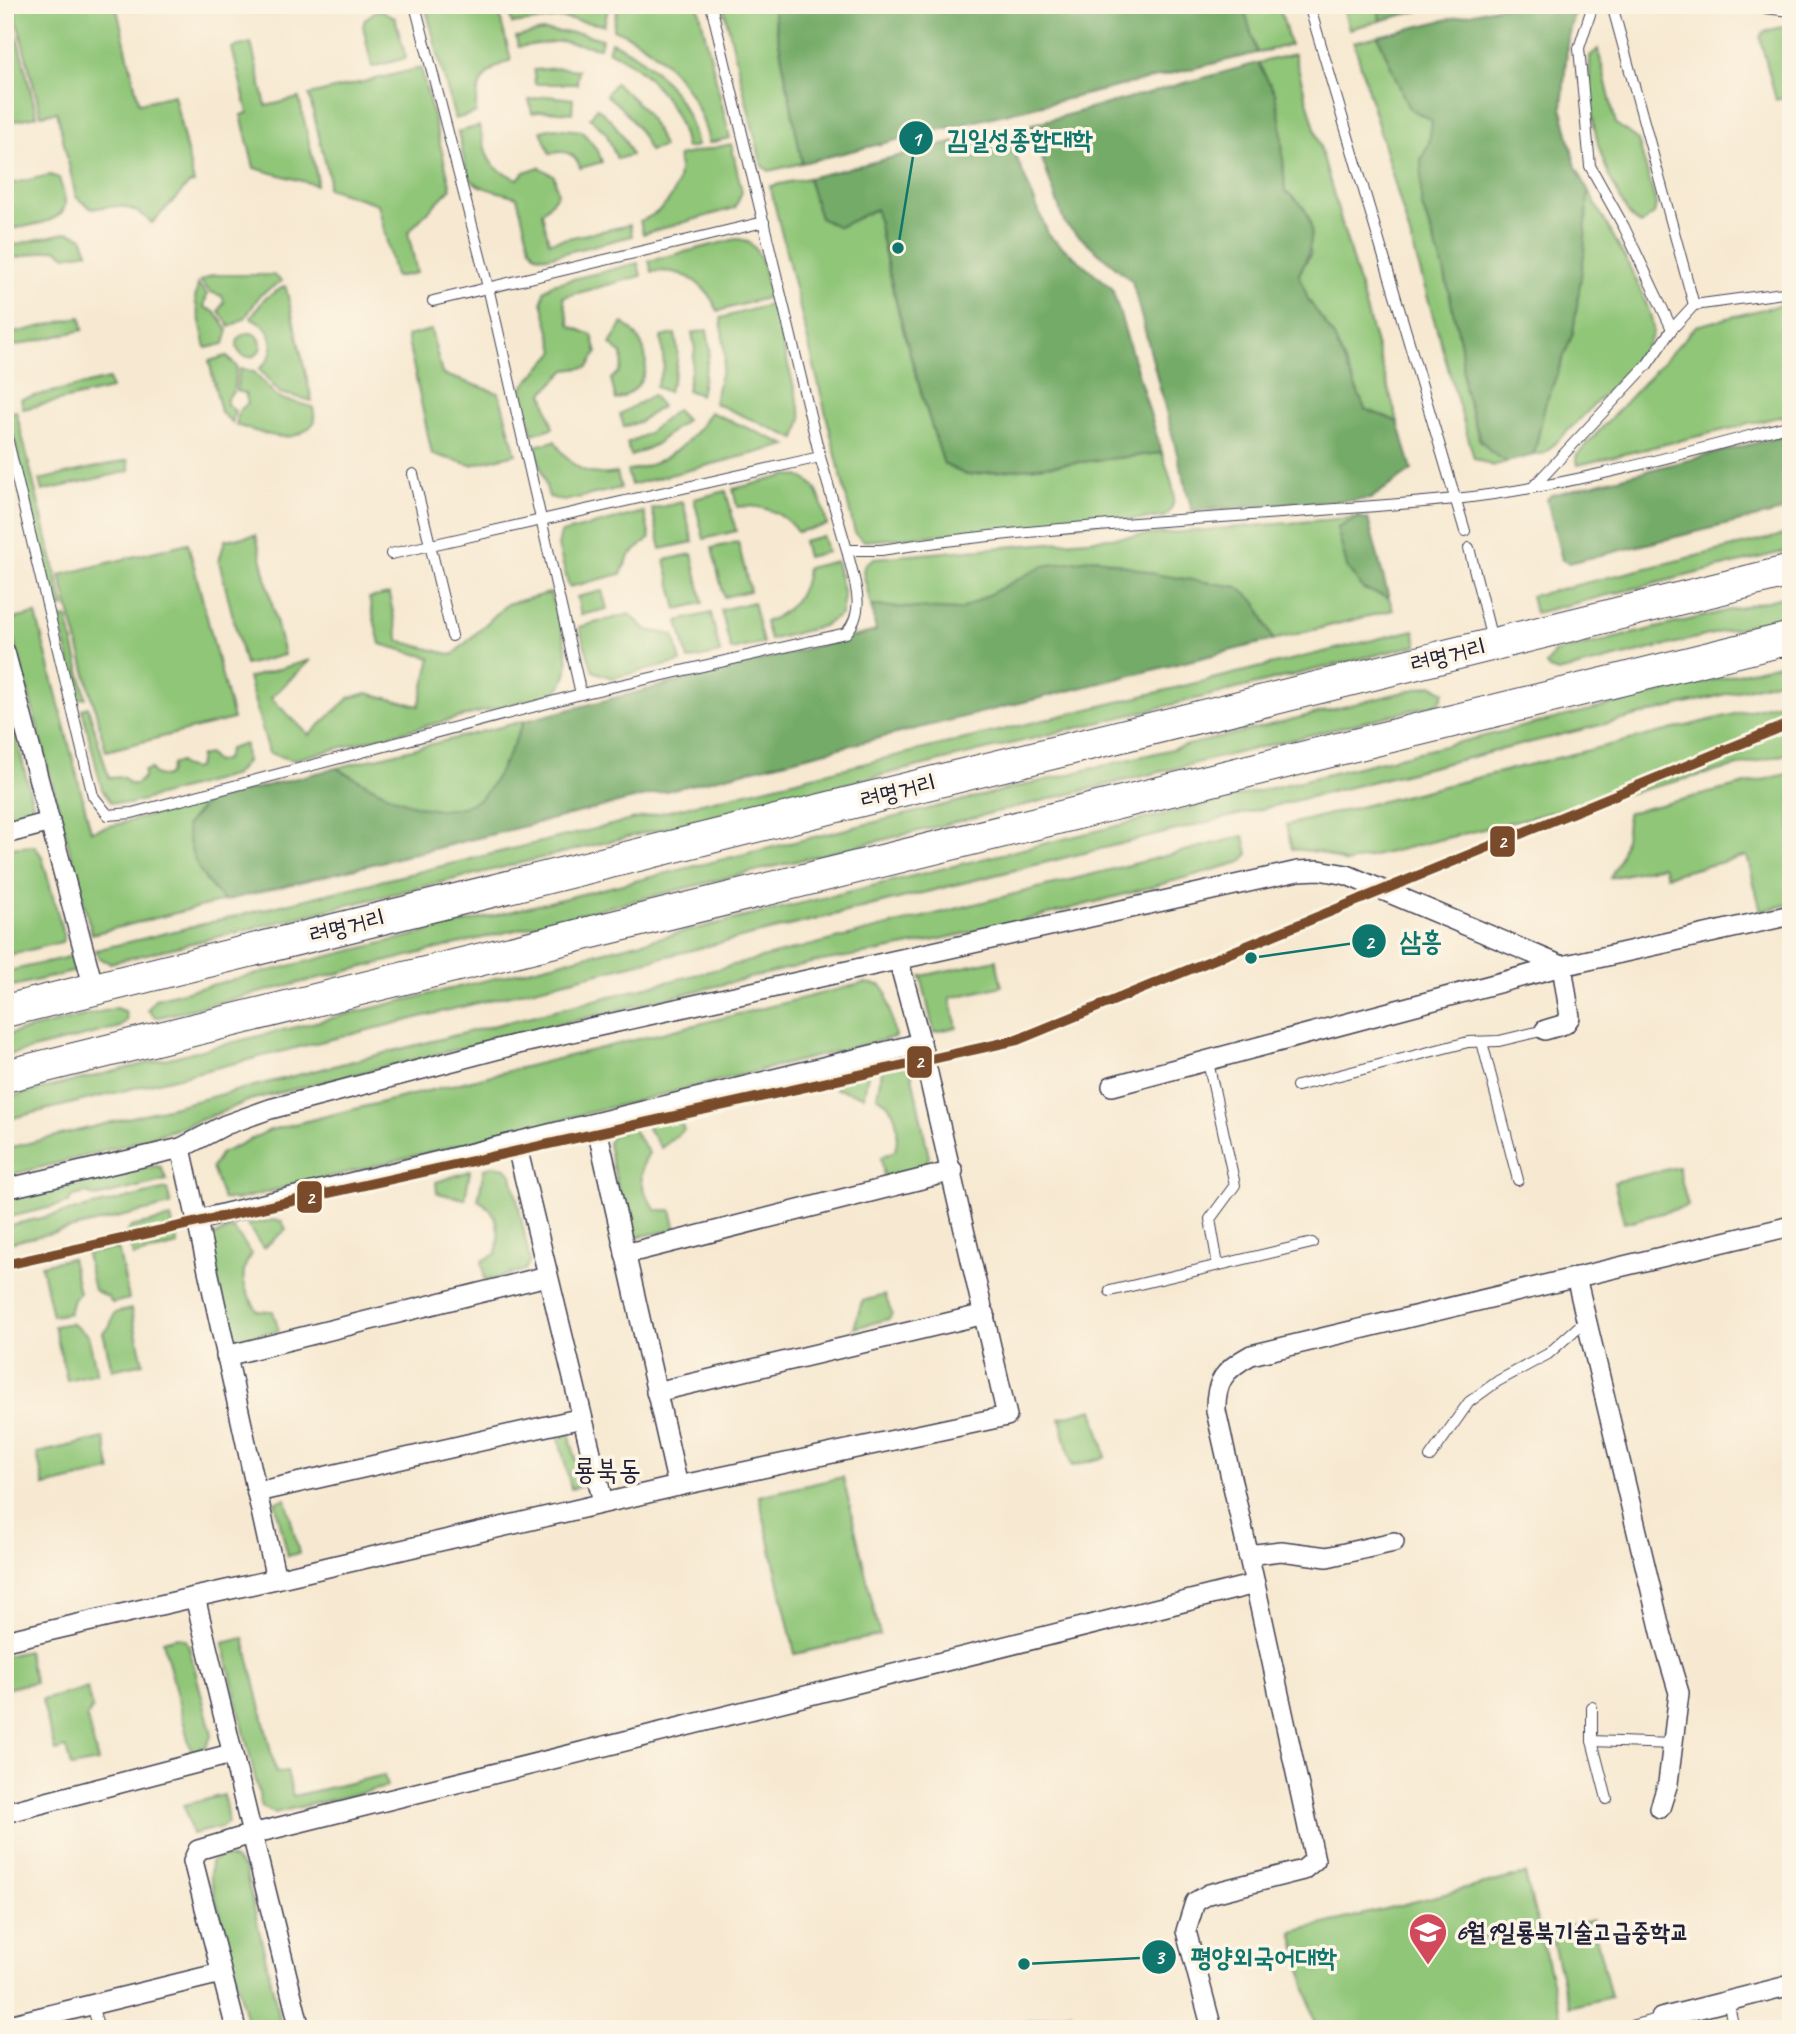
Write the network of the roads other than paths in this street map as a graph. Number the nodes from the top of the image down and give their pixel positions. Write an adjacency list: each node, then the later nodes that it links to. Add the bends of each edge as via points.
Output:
1 (415, 5): 9 (lane)
2 (712, 5): 8 (lane)
3 (1309, 5): 19 (lane)
4 (1593, 5): 13 (lane, via 1579,48 1590,166)
5 (1612, 5): 12 (lane)
6 (1763, 5): 7 (lane)
7 (1791, 11)
8 (764, 222): 9 (lane); 16 (lane)
9 (488, 287): 11 (lane); 20 (lane)
10 (1791, 292): 12 (lane)
11 (433, 301)
12 (1694, 305): 13 (lane)
13 (1672, 329): 18 (lane, via 1647,365)
14 (1791, 425): 18 (lane, via 1586,478)
15 (5, 429): 31 (lane, via 93,796 108,814 132,813)
16 (820, 457): 20 (lane); 24 (lane)
17 (413, 474): 22 (lane)
18 (1533, 486): 19 (lane)
19 (1457, 499): 21 (lane); 24 (lane)
20 (542, 519): 22 (lane); 31 (lane)
21 (1465, 531)
22 (430, 545): 25 (lane); 27 (lane)
23 (1469, 548): 29 (lane)
24 (847, 550): 31 (lane, via 859,603 857,621 846,633)
25 (391, 554)
26 (1791, 571): 29 (highway, 려명거리)
27 (452, 636)
28 (1791, 638): 43 (highway)
29 (1493, 644): 37 (highway, 려명거리)
30 (5, 652): 32 (street)
31 (581, 694)
32 (50, 822): 33 (street); 37 (street)
33 (5, 834)
34 (1791, 915): 36 (street)
35 (899, 962): 36 (street, via 1298,871 1319,870 1348,875); 41 (street); 48 (street, via 518,1044 270,1109)
36 (1562, 966): 39 (street, via 1570,1017 1565,1024); 42 (street)
37 (94, 989): 38 (highway, 려명거리)
38 (5, 1010)
39 (1545, 1030): 40 (lane)
40 (1482, 1042): 45 (lane); 50 (lane)
41 (921, 1043): 46 (street); 49 (street)
42 (1208, 1062): 44 (street); 56 (lane, via 1235,1185 1210,1219)
43 (5, 1076)
44 (1112, 1086)
45 (1297, 1086)
46 (596, 1124): 47 (street); 55 (street)
47 (516, 1143): 52 (street); 57 (street)
48 (181, 1148): 51 (street); 52 (street)
49 (953, 1171): 55 (street); 60 (street)
50 (1518, 1180)
51 (5, 1189)
52 (198, 1220): 62 (street)
53 (1791, 1226): 58 (street)
54 (1312, 1243): 56 (lane)
55 (625, 1254): 63 (street)
56 (1218, 1265): 59 (lane)
57 (547, 1276): 62 (street); 64 (street)
58 (1576, 1277): 61 (street); 70 (street, via 1251,1355 1232,1366 1221,1377 1216,1411)
59 (1110, 1291)
60 (985, 1314): 63 (street); 66 (street, via 1007,1416)
61 (1586, 1320): 65 (lane, via 1548,1354 1469,1402); 77 (street, via 1662,1636 1676,1673 1679,1693)
62 (226, 1356): 67 (street)
63 (656, 1392): 66 (street)
64 (582, 1418): 67 (street); 68 (street)
65 (1430, 1457)
66 (678, 1486): 68 (street)
67 (257, 1492): 71 (street)
68 (603, 1502): 71 (street)
69 (1394, 1542): 70 (street, via 1327,1557 1281,1551)
70 (1248, 1555): 72 (street)
71 (276, 1579): 73 (street)
72 (1255, 1584): 82 (street); 92 (street, via 1315,1860 1303,1870 1209,1894 1195,1902 1186,1931)
73 (195, 1597): 74 (street); 78 (street)
74 (5, 1641)
75 (1592, 1707): 76 (lane)
76 (1592, 1741): 77 (lane); 79 (lane)
77 (1672, 1744): 80 (street)
78 (231, 1754): 81 (street); 82 (street)
79 (1607, 1798)
80 (1660, 1808)
81 (5, 1813)
82 (252, 1834): 83 (street, via 198,1850 192,1861); 91 (street)
83 (221, 1973): 86 (street); 90 (street)
84 (1791, 1985): 85 (street)
85 (1728, 2001): 87 (street); 94 (lane)
86 (92, 2004): 88 (street); 89 (lane)
87 (1662, 2024): 93 (lane)
88 (5, 2026)
89 (99, 2029)
90 (236, 2029)
91 (300, 2029)
92 (1212, 2029)
93 (1619, 2029)
94 (1734, 2029)

